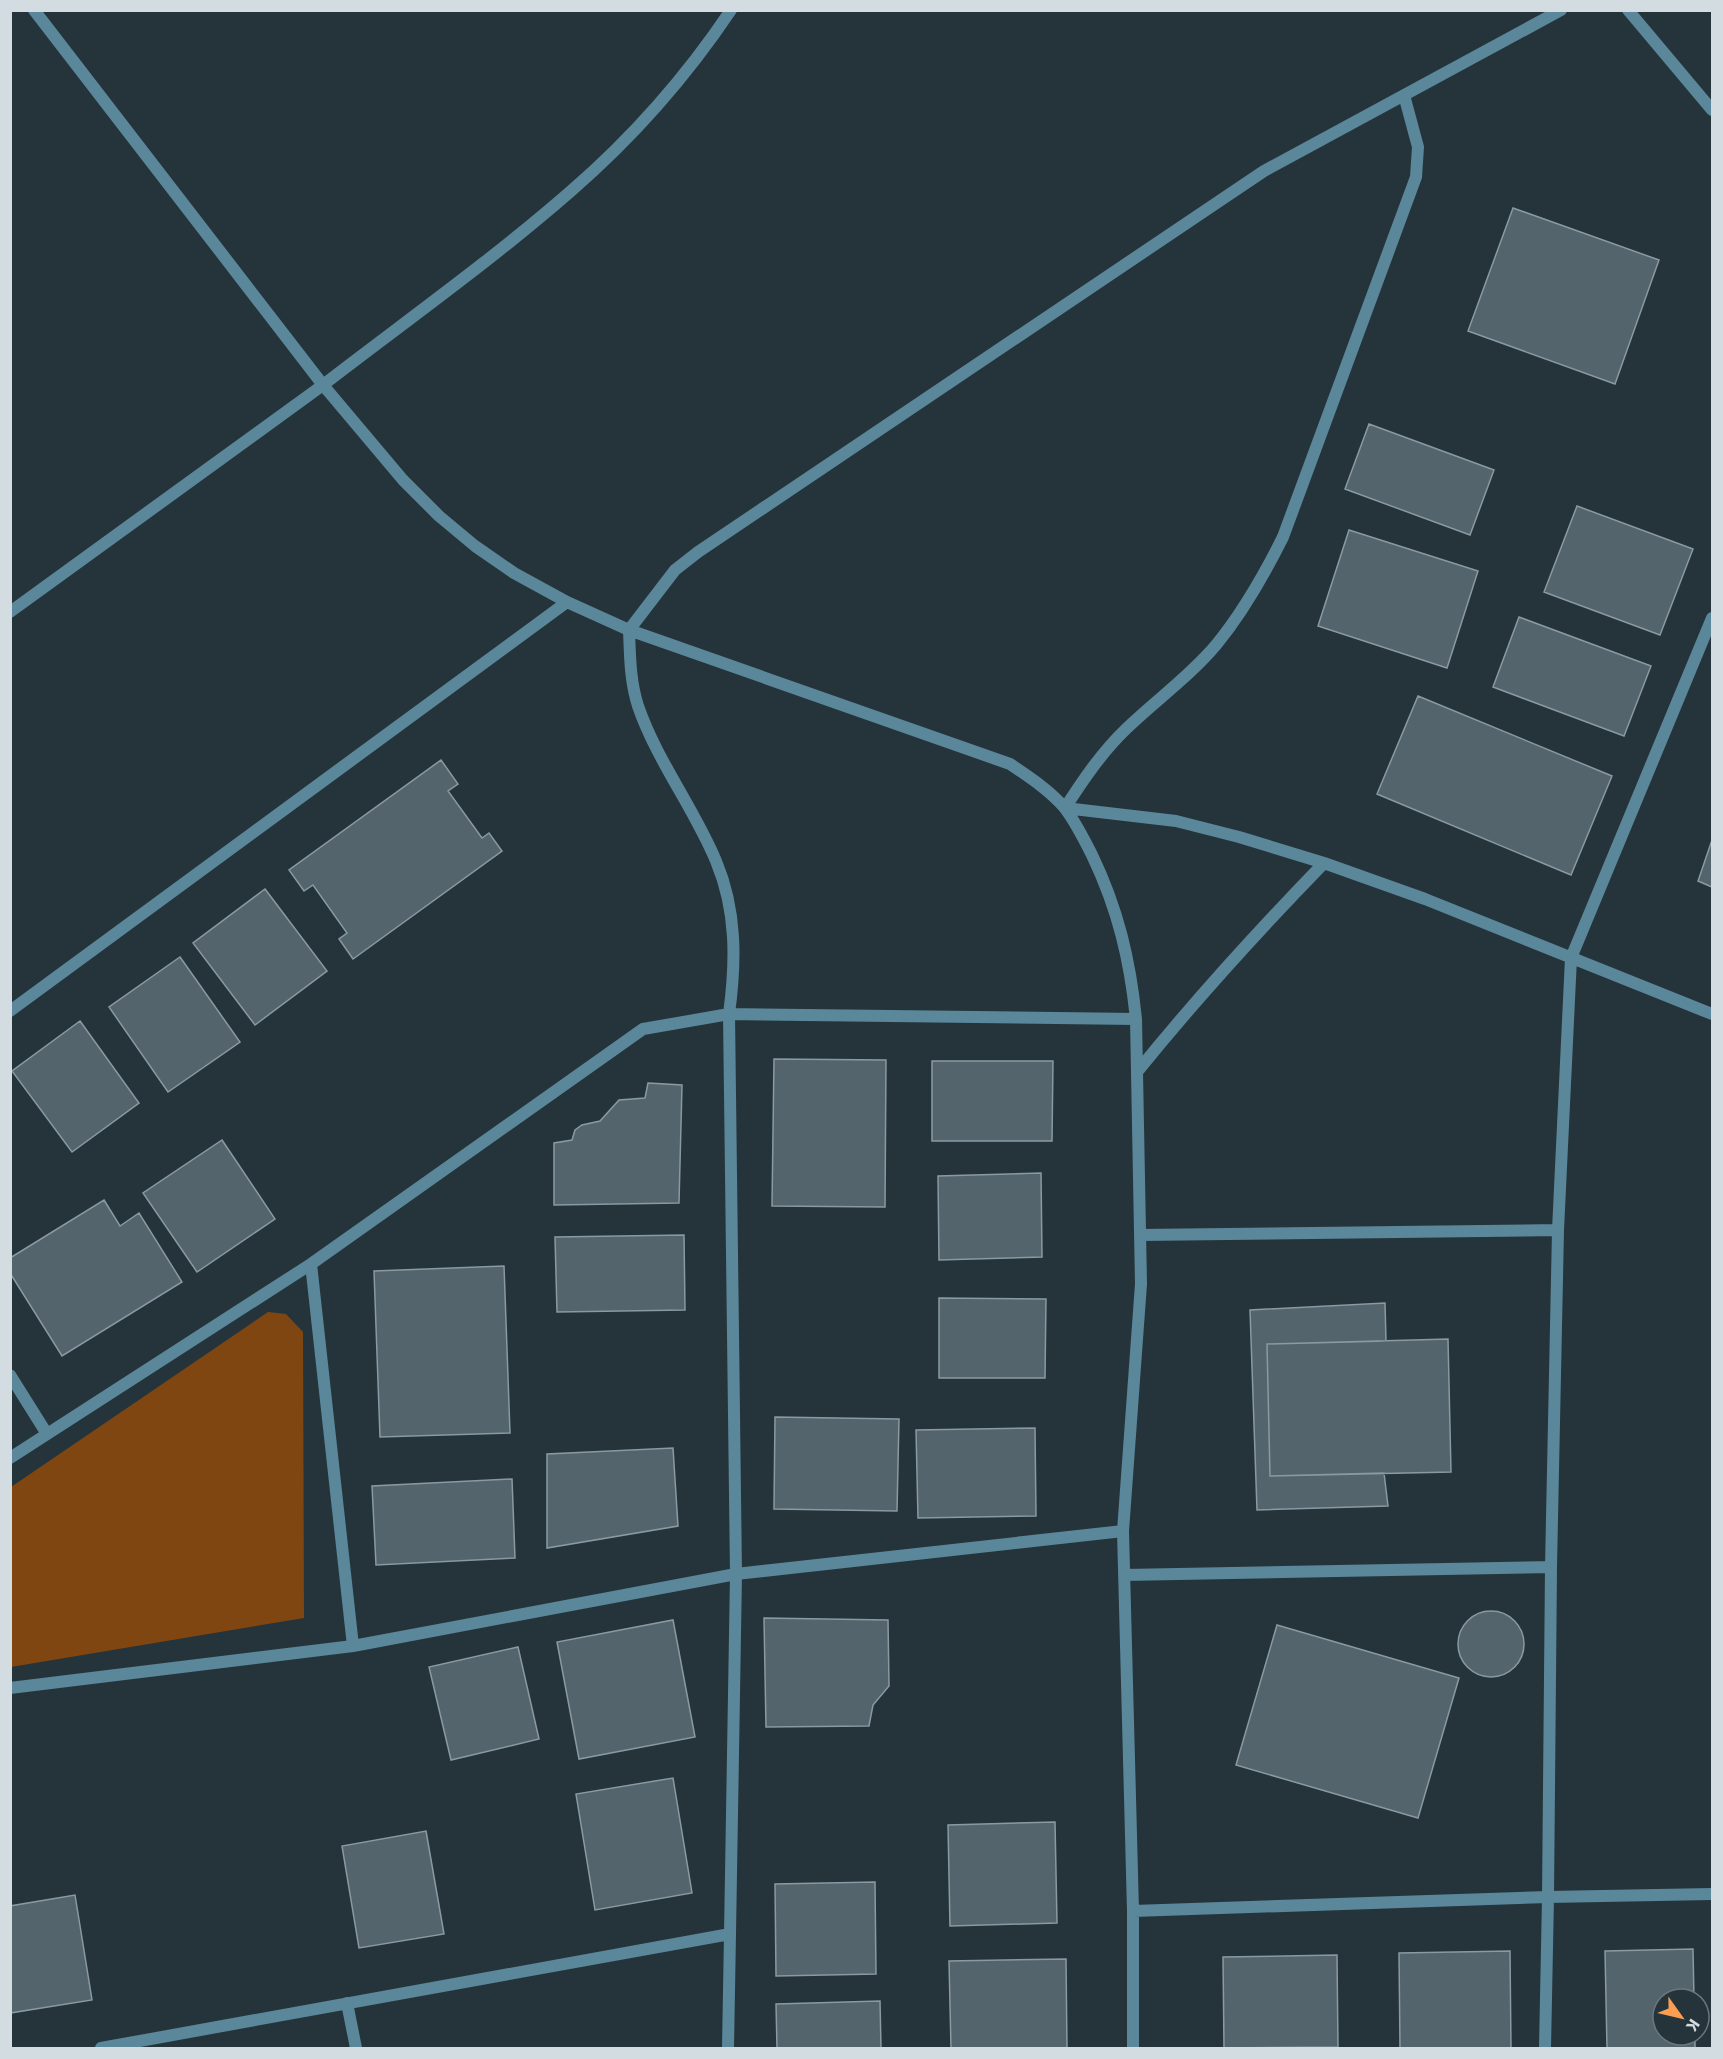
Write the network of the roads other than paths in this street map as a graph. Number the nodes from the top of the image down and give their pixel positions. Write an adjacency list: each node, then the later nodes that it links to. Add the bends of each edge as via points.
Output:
1 (34, 10): 7 (street)
2 (731, 10): 7 (street, via 653,110 573,190)
3 (1561, 10): 5 (street)
4 (1628, 10): 6 (street)
5 (1404, 95): 11 (street, via 1264,171 698,552 675,570); 12 (street, via 1418,147 1416,177 1283,537 1244,607 1216,644 1188,675 1126,729)
6 (1713, 110)
7 (323, 385): 8 (street, via 403,480 439,516 514,573); 9 (street)
8 (567, 602): 11 (street); 15 (street)
9 (10, 612)
10 (1713, 618): 14 (street)
11 (628, 630): 12 (street, via 1010,764 1041,784); 16 (street, via 630,673 639,706 716,862 729,902 734,936)
12 (1065, 808): 13 (street, via 1176,821); 18 (street, via 1105,881 1132,976)
13 (1324, 862): 14 (street); 19 (street, via 1257,931)
14 (1571, 958): 17 (street); 20 (street)
15 (10, 1011)
16 (729, 1014): 18 (street); 22 (street, via 643,1029); 28 (street)
17 (1713, 1014)
18 (1136, 1019): 19 (street)
19 (1137, 1072): 21 (street)
20 (1558, 1230): 21 (street); 27 (street)
21 (1140, 1235): 26 (street, via 1141,1284)
22 (311, 1264): 24 (street); 30 (street)
23 (10, 1375): 24 (street)
24 (47, 1434): 25 (street)
25 (10, 1458)
26 (1123, 1531): 28 (street); 29 (street)
27 (1551, 1567): 29 (street); 33 (street)
28 (736, 1574): 30 (street); 35 (street)
29 (1124, 1575): 34 (street)
30 (353, 1646): 31 (street)
31 (10, 1688)
32 (1713, 1894): 33 (street)
33 (1548, 1897): 34 (street); 41 (street)
34 (1132, 1911): 40 (street)
35 (730, 1935): 36 (street); 39 (street)
36 (347, 2003): 37 (street); 38 (street)
37 (101, 2049)
38 (356, 2049)
39 (728, 2049)
40 (1133, 2049)
41 (1545, 2049)

